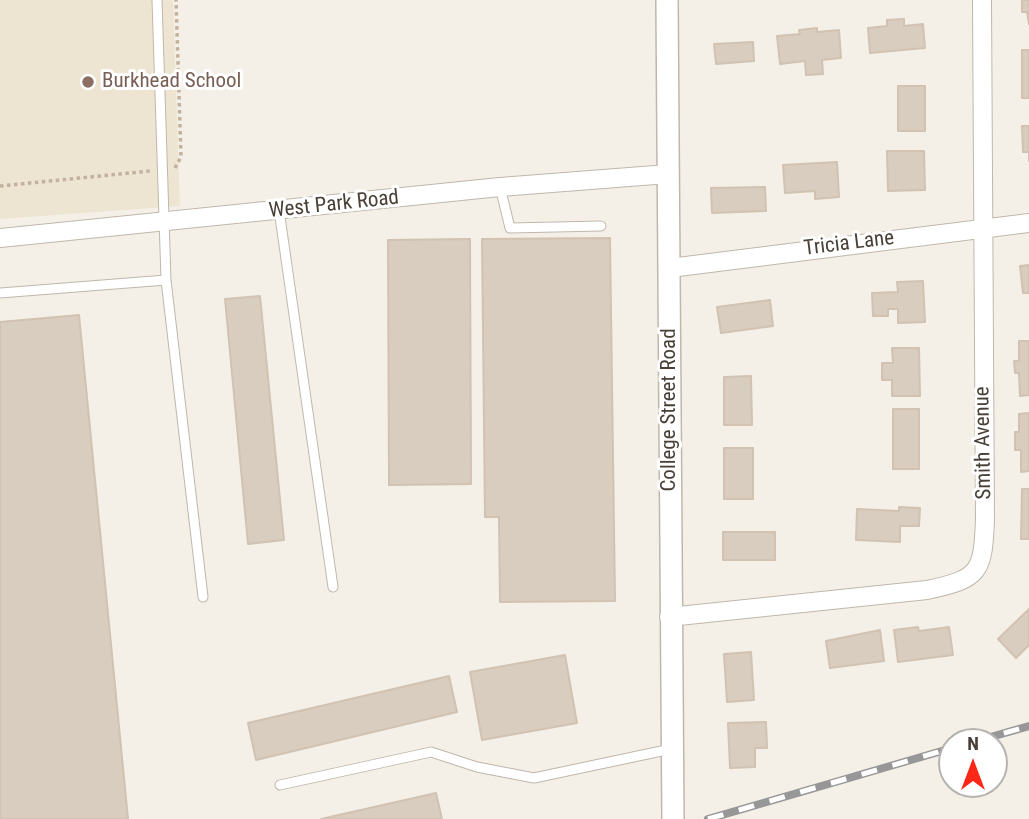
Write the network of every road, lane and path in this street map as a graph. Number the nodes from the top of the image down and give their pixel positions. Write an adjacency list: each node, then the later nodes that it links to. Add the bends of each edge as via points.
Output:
1 (157, 0): 11 (lane)
2 (176, 0): 5 (path, via 181,157)
3 (667, 0): 7 (street, College Street Road)
4 (982, 0): 14 (street, Smith Avenue)
5 (173, 169)
6 (150, 171): 8 (path)
7 (668, 174): 9 (street, West Park Road); 16 (street, College Street Road)
8 (0, 186)
9 (499, 187): 10 (street, West Park Road); 13 (lane, via 510,228)
10 (279, 210): 11 (street, West Park Road); 19 (lane)
11 (164, 223): 15 (street, West Park Road); 17 (lane)
12 (1029, 223): 14 (street, Tricia Lane)
13 (601, 226)
14 (983, 229): 16 (street, Tricia Lane); 21 (street, Smith Avenue, via 985,519 978,570 958,584 927,590)
15 (0, 238)
16 (670, 268): 21 (street, College Street Road)
17 (166, 280): 18 (lane); 20 (lane)
18 (0, 293)
19 (333, 587)
20 (203, 597)
21 (670, 617): 22 (street, College Street Road)
22 (672, 749): 23 (lane, via 534,778 431,752); 24 (street, College Street Road)
23 (280, 785)
24 (673, 819)

